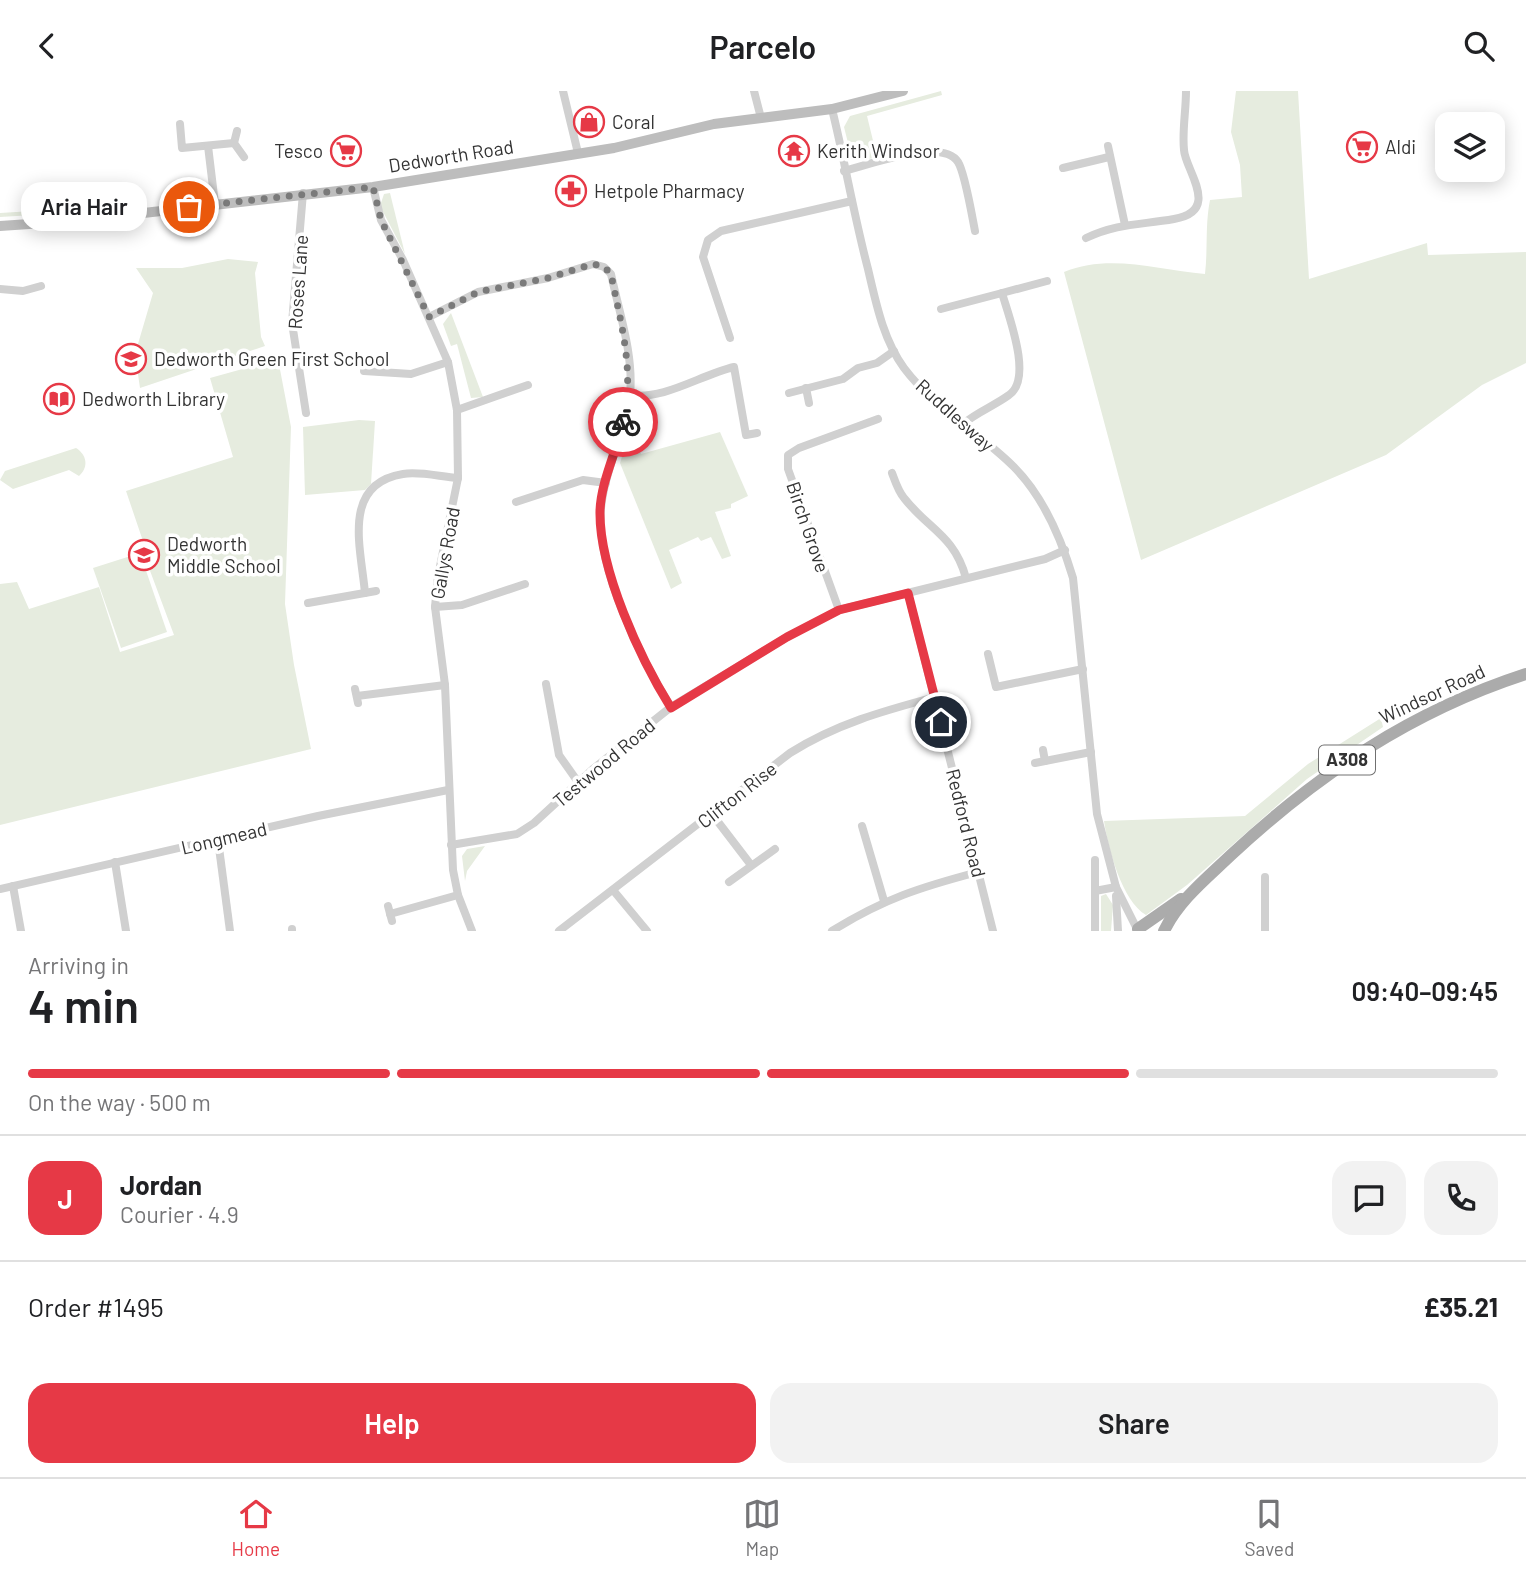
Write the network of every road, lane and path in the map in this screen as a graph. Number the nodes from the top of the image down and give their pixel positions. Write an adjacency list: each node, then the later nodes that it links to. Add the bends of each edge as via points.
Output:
1 (563, 91): 12 (street)
2 (754, 91): 6 (street)
3 (903, 91): 5 (main road, Dedworth Road)
4 (1186, 91): 21 (street, via 1184,153 1199,185 1198,201 1190,213 1177,219)
5 (832, 109): 6 (main road, Dedworth Road); 16 (street, Ruddlesway)
6 (761, 118): 12 (main road, Dedworth Road)
7 (180, 124): 10 (street, via 182,148)
8 (237, 131): 9 (street)
9 (234, 143): 10 (street); 13 (street)
10 (208, 146): 20 (street)
11 (1108, 146): 14 (street)
12 (578, 153): 17 (main road, Dedworth Road)
13 (244, 157)
14 (1109, 157): 15 (street); 21 (street)
15 (1063, 168)
16 (844, 171): 19 (street, Ruddlesway); 23 (street, via 930,150 946,152 958,162)
17 (373, 187): 18 (main road, Dedworth Road); 30 (street, Gallys Road, via 381,220)
18 (303, 193): 20 (main road, Dedworth Road); 43 (street, Roses Lane, via 292,323)
19 (852, 201): 31 (street, via 721,230 708,240 703,257); 32 (street, Ruddlesway, via 875,299)
20 (215, 204): 22 (main road, Dedworth Road)
21 (1125, 225): 24 (street, via 1110,226)
22 (0, 226)
23 (971, 227)
24 (1086, 238)
25 (1047, 281): 28 (street)
26 (41, 286): 27 (street, via 23,291)
27 (0, 289)
28 (1002, 292): 29 (street); 45 (street, via 1021,369 1019,384 1011,395)
29 (947, 310)
30 (429, 317): 33 (street, Gallys Road); 40 (street, via 478,292 593,264 604,267 611,274 625,341)
31 (730, 332)
32 (894, 351): 38 (street, via 844,379); 45 (street, Ruddlesway, via 930,396)
33 (448, 362): 34 (street, via 411,374); 42 (street, Gallys Road)
34 (365, 371)
35 (709, 373): 36 (street); 40 (street, via 659,393); 46 (street, via 734,367 746,435)
36 (712, 382)
37 (528, 385): 42 (street)
38 (806, 388): 39 (street); 41 (street)
39 (789, 393)
40 (630, 395): 49 (street)
41 (809, 403)
42 (457, 409): 48 (street, Gallys Road)
43 (306, 413)
44 (878, 419): 59 (street, Birch Grove, via 788,455 788,469)
45 (963, 424): 51 (street, Ruddlesway, via 1015,468 1045,510)
46 (757, 433)
47 (895, 476): 52 (street, via 903,497 960,557)
48 (458, 478): 55 (street, via 405,473 368,491 358,516); 58 (street, Gallys Road)
49 (606, 483): 50 (street, via 583,480); 67 (street, via 600,510 605,553 648,672)
50 (515, 502)
51 (1065, 550): 52 (street, Testwood Road); 61 (street, Ruddlesway, via 1073,578)
52 (966, 578): 56 (street, Testwood Road)
53 (525, 584): 58 (street, via 462,605)
54 (376, 591): 55 (street)
55 (365, 593): 57 (street, via 321,597)
56 (908, 593): 59 (street, Testwood Road); 66 (street, Redford Road)
57 (308, 603)
58 (435, 607): 64 (street, Gallys Road)
59 (839, 610): 67 (street, Testwood Road)
60 (988, 654): 61 (street, via 996,687 1026,685)
61 (1083, 669): 69 (street, Ruddlesway)
62 (1526, 674): 87 (main road, Windsor Road / A308, via 1438,708 1351,758 1280,810)
63 (546, 684): 72 (street, via 544,696 559,755)
64 (445, 685): 65 (street); 73 (street, Gallys Road)
65 (356, 696)
66 (935, 697): 74 (street, Clifton Rise, via 863,716 824,732); 82 (street, Redford Road)
67 (671, 708): 72 (street, Testwood Road)
68 (1043, 750): 70 (street)
69 (1091, 752): 70 (street); 86 (street, Ruddlesway, via 1097,814)
70 (1045, 761): 71 (street)
71 (1035, 763)
72 (578, 782): 77 (street, Testwood Road, via 517,834)
73 (449, 790): 76 (street, Longmead); 77 (street, Gallys Road)
74 (712, 814): 81 (street); 89 (street, Clifton Rise)
75 (853, 835): 92 (street, via 863,829)
76 (218, 839): 80 (street, Longmead); 97 (street)
77 (451, 845): 91 (street, Gallys Road)
78 (775, 849): 81 (street)
79 (1095, 860): 90 (street)
80 (115, 862): 85 (street, Longmead); 96 (street)
81 (751, 865): 84 (street)
82 (978, 873): 92 (street); 102 (street, Redford Road)
83 (1265, 877): 106 (street)
84 (729, 882)
85 (13, 886): 88 (street, Longmead); 95 (street)
86 (1116, 887): 90 (street); 94 (street, Ruddlesway); 104 (street, Ruddlesway)
87 (1196, 888): 94 (main road, Windsor Road / A308); 105 (main road, Windsor Road / A308)
88 (0, 889)
89 (613, 890): 99 (street, Clifton Rise); 100 (street)
90 (1095, 891): 103 (street)
91 (458, 895): 93 (street); 98 (street, Gallys Road)
92 (884, 901): 101 (street)
93 (390, 914)
94 (1138, 930)
95 (21, 931)
96 (126, 931)
97 (230, 931)
98 (472, 931)
99 (559, 931)
100 (647, 931)
101 (832, 931)
102 (993, 931)
103 (1095, 931)
104 (1118, 931)
105 (1164, 931)
106 (1265, 931)

